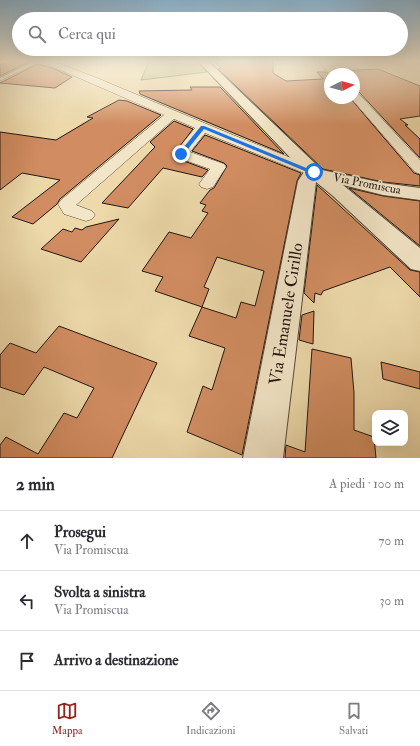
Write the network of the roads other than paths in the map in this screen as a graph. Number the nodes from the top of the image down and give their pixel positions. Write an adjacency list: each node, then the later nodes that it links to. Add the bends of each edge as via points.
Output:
1 (99, 82): 4 (street, Via Promiscua)
2 (224, 82): 7 (street)
3 (360, 102): 6 (street)
4 (172, 114): 5 (street, Via Promiscua); 10 (street, via 67,204 70,210)
5 (203, 127): 7 (street, Via Promiscua); 8 (street, via 181,154 219,167)
6 (420, 169)
7 (314, 172): 9 (street, Via Promiscua, via 383,189); 11 (street); 12 (street, Via Emanuele Cirillo, via 308,181)
8 (207, 184)
9 (420, 194)
10 (86, 215)
11 (420, 262)
12 (263, 458)

